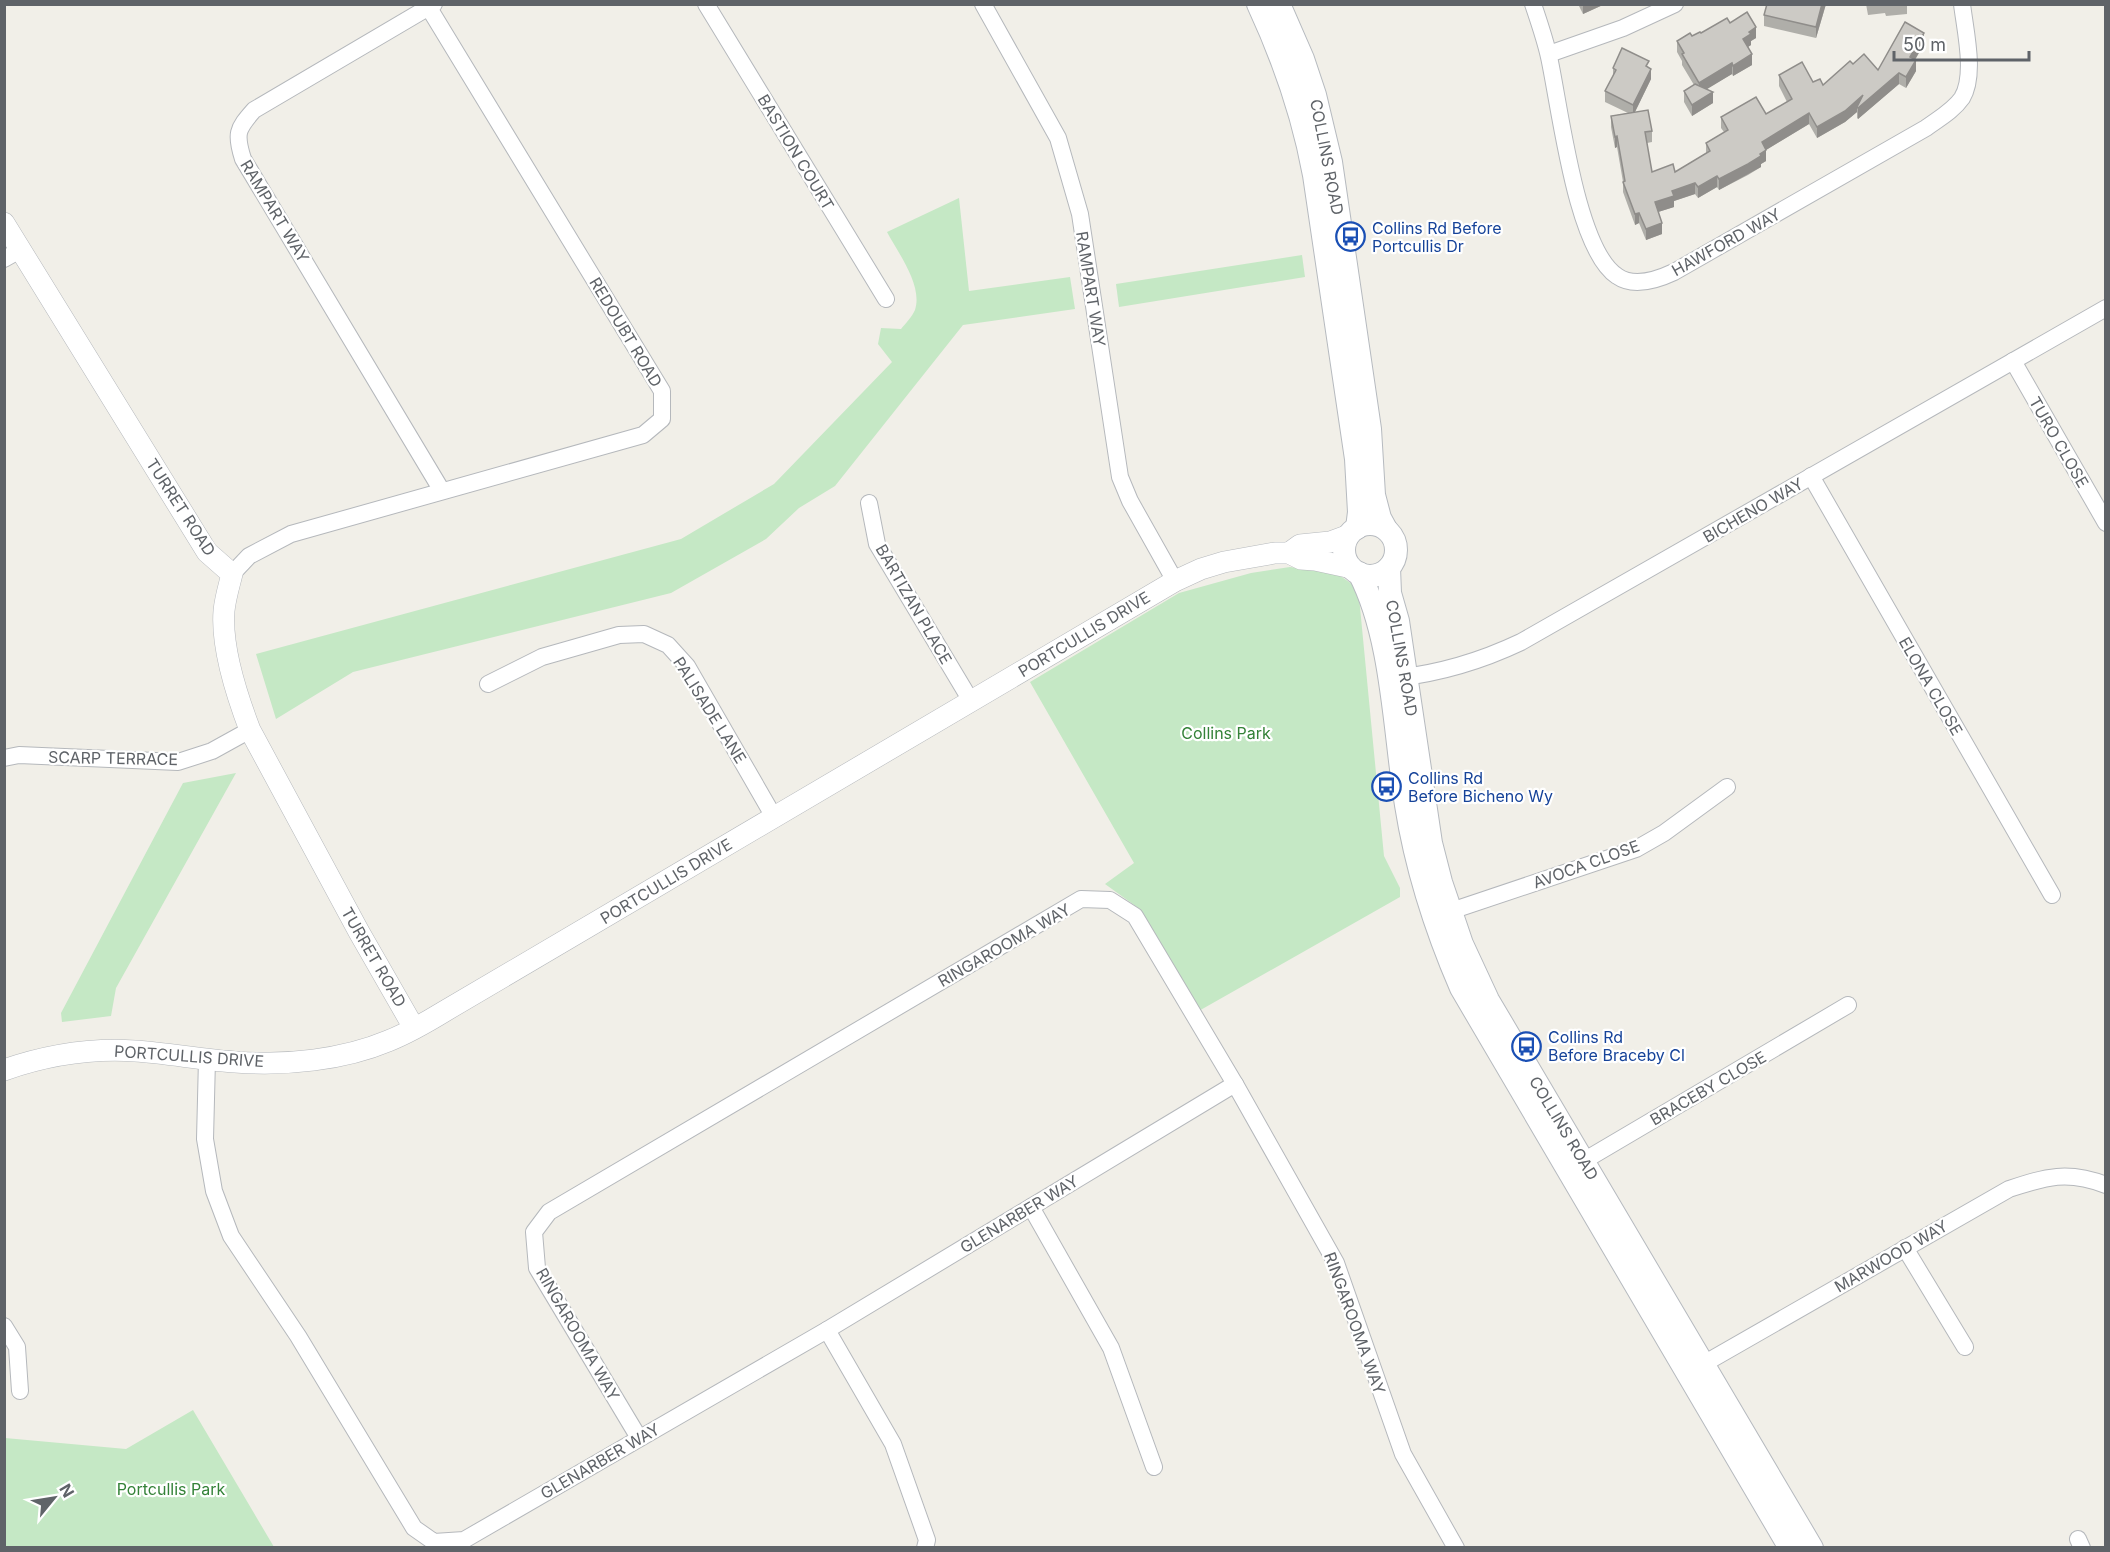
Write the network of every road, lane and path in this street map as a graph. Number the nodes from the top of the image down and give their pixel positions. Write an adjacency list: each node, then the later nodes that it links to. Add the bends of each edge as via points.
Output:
1 (706, 4): 12 (street, BASTION COURT)
2 (983, 4): 25 (street, RAMPART WAY, via 1058,138 1080,214 1120,477)
3 (1258, 4): 20 (main road, COLLINS ROAD, via 1290,78 1314,175 1356,459 1359,512)
4 (1278, 4): 19 (main road, COLLINS ROAD, via 1303,59 1331,162 1370,429 1374,495)
5 (1533, 4): 9 (street, HAWFORD WAY)
6 (1675, 4): 9 (street, via 1623,28)
7 (1962, 4): 9 (street, HAWFORD WAY, via 1968,79 1962,97 1947,113 1655,281 1619,278 1604,265 1590,240 1578,200)
8 (431, 6): 16 (street, RAMPART WAY, via 254,110 240,126 237,141 243,159); 16 (street, REDOUBT ROAD, via 662,391 662,419 644,435)
9 (1549, 54)
10 (4, 223): 11 (street, TURRET ROAD)
11 (12, 255): 24 (street, TURRET ROAD, via 207,552)
12 (886, 300)
13 (2106, 308): 14 (street, BICHENO WAY)
14 (2013, 361): 15 (street, BICHENO WAY); 18 (street, TURO CLOSE)
15 (1811, 476): 26 (street, BICHENO WAY, via 1521,642 1458,667); 33 (street, ELONA CLOSE)
16 (442, 491): 24 (street, REDOUBT ROAD, via 291,534 249,556)
17 (868, 503): 28 (street, BARTIZAN PLACE, via 877,544)
18 (2106, 523)
19 (1386, 529): 20 (main road, via 1367,524); 22 (main road, COLLINS ROAD, via 1396,546)
20 (1353, 531): 21 (street, PORTCULLIS DRIVE, via 1330,542 1300,545); 23 (main road, COLLINS ROAD, via 1344,551)
21 (1288, 553): 23 (street, PORTCULLIS DRIVE); 25 (street, PORTCULLIS DRIVE, via 1224,562)
22 (1389, 568): 23 (main road, via 1370,576); 26 (main road, COLLINS ROAD, via 1390,593 1398,621)
23 (1355, 571): 26 (main road, COLLINS ROAD, via 1378,621)
24 (232, 574): 29 (street, TURRET ROAD, via 224,611 225,644)
25 (1175, 581): 28 (street, PORTCULLIS DRIVE)
26 (1397, 679): 34 (main road, COLLINS ROAD, via 1441,882)
27 (488, 684): 32 (street, PALISADE LANE, via 542,657 619,635 644,634 668,645 687,666)
28 (971, 701): 32 (street, PORTCULLIS DRIVE)
29 (250, 730): 30 (street, SCARP TERRACE, via 212,751 178,762 19,755); 36 (street, TURRET ROAD)
30 (4, 758)
31 (1727, 788): 34 (street, AVOCA CLOSE, via 1636,849)
32 (774, 817): 36 (street, PORTCULLIS DRIVE)
33 (2052, 895)
34 (1442, 914): 40 (main road, COLLINS ROAD, via 1462,944)
35 (1848, 1005): 40 (street, BRACEBY CLOSE)
36 (414, 1029): 37 (street, PORTCULLIS DRIVE, via 375,1046 306,1061)
37 (207, 1059): 38 (street, PORTCULLIS DRIVE, via 135,1051 83,1051); 49 (street, GLENARBER WAY, via 205,1139 214,1191 231,1236 298,1336 414,1528 434,1542 464,1540)
38 (4, 1070)
39 (1235, 1084): 42 (street, GLENARBER WAY); 49 (street, RINGAROOMA WAY, via 1135,916 1110,900 1081,899 549,1212 534,1232 537,1268); 52 (street, RINGAROOMA WAY, via 1336,1263 1403,1454)
40 (1575, 1166): 47 (main road, COLLINS ROAD)
41 (2106, 1185): 43 (street, MARWOOD WAY, via 2084,1177 2047,1177 2008,1189)
42 (1031, 1207): 45 (street, GLENARBER WAY); 50 (street, via 1111,1348)
43 (1905, 1248): 46 (street); 47 (street, MARWOOD WAY)
44 (4, 1326): 48 (street, via 17,1347)
45 (827, 1330): 49 (street, GLENARBER WAY); 51 (street, via 893,1444 927,1539)
46 (1965, 1347)
47 (1695, 1369): 53 (main road, COLLINS ROAD); 54 (main road, COLLINS ROAD)
48 (20, 1391)
49 (639, 1438)
50 (1155, 1467)
51 (925, 1548)
52 (1456, 1548)
53 (1790, 1548)
54 (1812, 1548)

